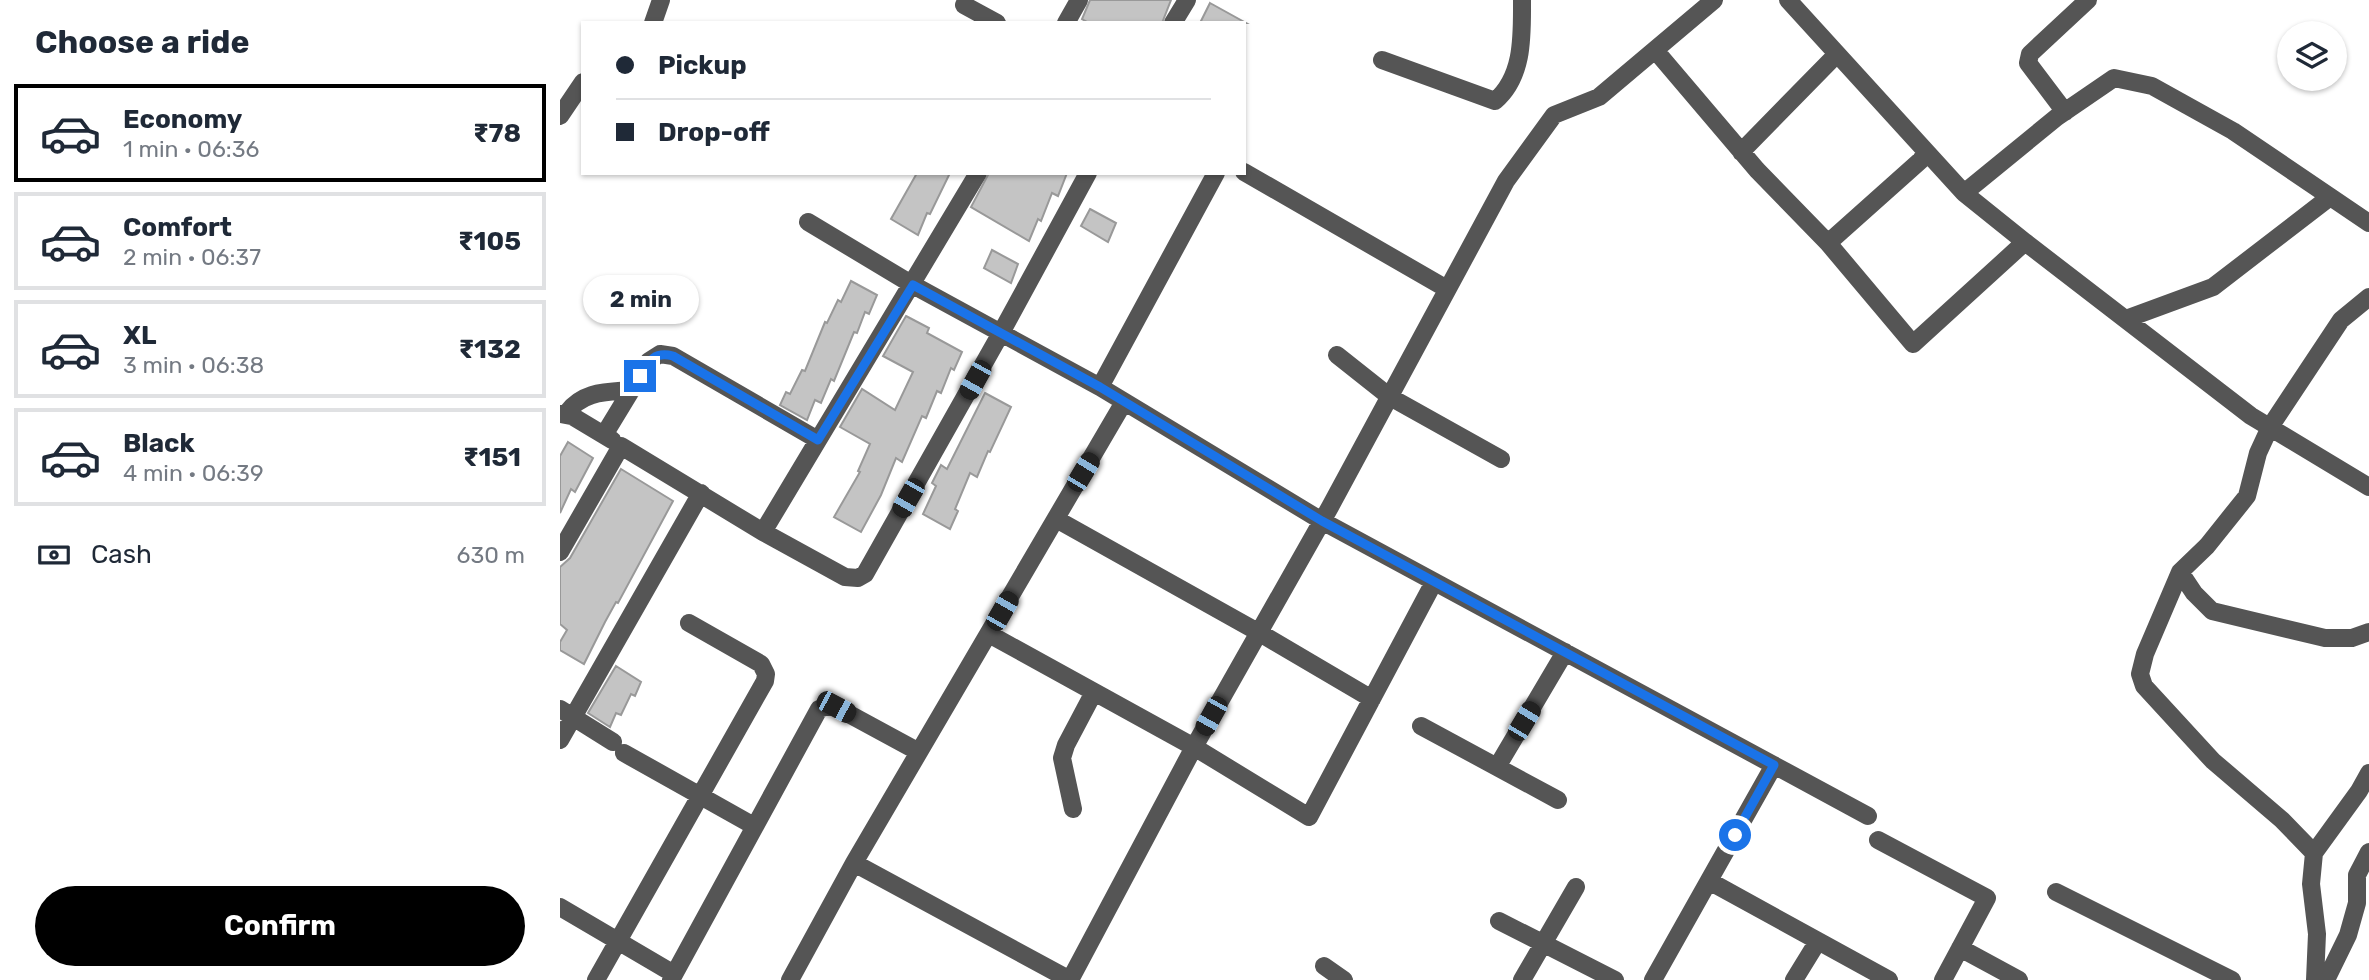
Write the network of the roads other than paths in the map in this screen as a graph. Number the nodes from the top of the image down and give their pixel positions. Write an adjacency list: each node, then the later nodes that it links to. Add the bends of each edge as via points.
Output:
1 (661, 0): 9 (street)
2 (1079, 0): 11 (street)
3 (1187, 0): 12 (street)
4 (1522, 0): 15 (street, via 1521,54 1495,101)
5 (1714, 0): 13 (street)
6 (1788, 0): 14 (street)
7 (2088, 0): 17 (street, via 2030,54 2028,63)
8 (964, 5): 10 (street)
9 (654, 21)
10 (993, 21)
11 (1067, 21)
12 (1174, 21)
13 (1655, 50): 19 (street); 32 (street, via 1599,97 1555,115 1506,181)
14 (1837, 54): 19 (street); 20 (street)
15 (1382, 60)
16 (581, 85): 18 (street)
17 (2065, 112): 25 (street); 26 (street, via 2114,78 2152,86 2233,131)
18 (560, 116)
19 (1741, 152): 30 (street)
20 (1926, 152): 25 (street); 30 (street)
21 (1246, 173): 32 (street)
22 (977, 175): 31 (street)
23 (1087, 175): 35 (street)
24 (1215, 175): 37 (street)
25 (1964, 193): 29 (street)
26 (2330, 197): 28 (street); 34 (street, via 2213,287)
27 (808, 222): 31 (street)
28 (2369, 223)
29 (2025, 242): 30 (street, via 1913,344); 34 (street)
30 (1828, 243)
31 (913, 285): 35 (street); 44 (street)
32 (1447, 289): 39 (street)
33 (2369, 297): 42 (street, via 2341,320)
34 (2126, 320): 42 (street)
35 (1001, 333): 37 (street); 51 (street, via 865,574 845,577)
36 (1337, 355): 39 (street)
37 (1100, 387): 40 (street)
38 (632, 390): 41 (street, via 587,395); 43 (street); 44 (street, via 649,361 666,354)
39 (1390, 397): 46 (street); 50 (street)
40 (1124, 402): 49 (street); 50 (street)
41 (563, 414): 43 (street)
42 (2270, 427): 47 (street); 53 (street, via 2247,496)
43 (604, 435): 45 (street)
44 (818, 440): 51 (street)
45 (621, 446): 48 (street); 52 (street)
46 (1501, 459)
47 (2369, 487)
48 (701, 493): 51 (street); 62 (street)
49 (1056, 519): 56 (street); 58 (street)
50 (1322, 521): 54 (street); 56 (street)
51 (763, 532)
52 (560, 552)
53 (2180, 572): 57 (street, via 2212,611 2325,638 2352,638); 77 (street, via 2146,654 2140,674 2144,686 2213,761)
54 (1434, 582): 59 (street); 61 (street)
55 (689, 623): 70 (street, via 761,664 766,674)
56 (1258, 632): 61 (street); 65 (street)
57 (2369, 632)
58 (989, 634): 60 (street); 66 (street)
59 (1565, 652): 67 (street); 68 (street)
60 (1094, 692): 65 (street); 72 (street, via 1062,758)
61 (1372, 699): 65 (street, via 1310,817)
62 (567, 714): 64 (street); 70 (street)
63 (1421, 726): 68 (street)
64 (560, 740)
65 (1194, 747): 93 (street)
66 (919, 752): 74 (street, via 836,707 825,706); 78 (street)
67 (1774, 765): 73 (street); 79 (street)
68 (1497, 767): 71 (street)
69 (2369, 773): 77 (street)
70 (700, 796): 74 (street); 84 (street)
71 (1558, 800)
72 (1073, 810)
73 (1868, 816)
74 (754, 826): 89 (street)
75 (1878, 840): 87 (street, via 1987,898)
76 (2369, 852): 103 (street, via 2357,875 2357,903 2348,935)
77 (2314, 853): 102 (street)
78 (854, 863): 92 (street); 93 (street)
79 (1709, 881): 85 (street); 97 (street)
80 (1576, 887): 86 (street)
81 (2056, 892): 90 (street)
82 (560, 907): 84 (street)
83 (1499, 921): 86 (street)
84 (618, 940): 89 (street); 91 (street)
85 (1818, 941): 98 (street); 99 (street)
86 (1544, 943): 95 (street); 96 (street)
87 (1960, 948): 100 (street); 101 (street)
88 (1324, 966): 94 (street)
89 (672, 977)
90 (2222, 978)
91 (596, 980)
92 (790, 980)
93 (1070, 980)
94 (1344, 980)
95 (1522, 980)
96 (1615, 980)
97 (1653, 980)
98 (1794, 980)
99 (1889, 980)
100 (1943, 980)
101 (2019, 980)
102 (2315, 980)
103 (2326, 980)

